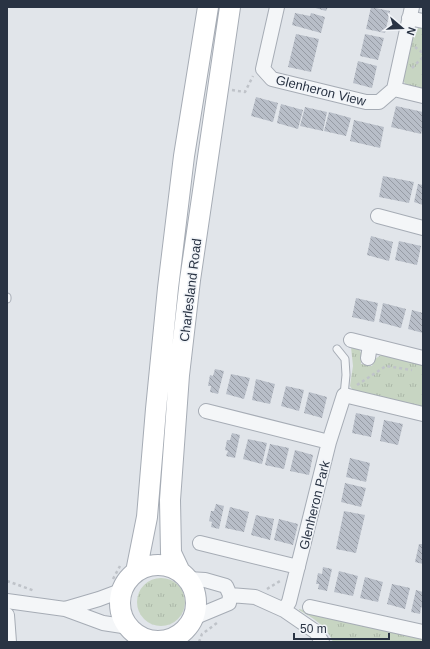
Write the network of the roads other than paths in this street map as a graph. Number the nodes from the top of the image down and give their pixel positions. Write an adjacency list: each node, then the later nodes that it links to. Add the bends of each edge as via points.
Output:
1 (208, 7): 19 (main road, Charlesland Road, via 184,156 168,288 147,517)
2 (230, 7): 20 (main road, Charlesland Road, via 191,273 179,383 170,500 171,553)
3 (277, 7): 6 (street, Glenheron View, via 263,70 272,79 366,102 379,102)
4 (410, 12): 5 (street); 6 (street)
5 (423, 21)
6 (394, 89): 7 (street)
7 (423, 96)
8 (378, 216): 9 (street)
9 (423, 228)
10 (351, 340): 12 (street, via 369,352)
11 (337, 349): 13 (lane, via 345,359)
12 (423, 358)
13 (344, 394): 15 (street); 16 (street, Glenheron Park)
14 (206, 411): 16 (street, Glenheron Park)
15 (423, 414)
16 (329, 442): 18 (street, Glenheron Park)
17 (200, 543): 18 (street, Glenheron Park)
18 (298, 567): 26 (street, Glenheron Park, via 289,602)
19 (136, 572): 20 (main road, via 157,565 166,566); 21 (main road)
20 (184, 576): 22 (street, via 226,586); 28 (main road, via 193,587 196,598 196,611)
21 (123, 590): 25 (street); 30 (main road, via 120,606 124,619)
22 (230, 595): 26 (street, via 255,597); 28 (street, via 228,602)
23 (7, 601): 25 (street)
24 (310, 607): 29 (street)
25 (65, 609): 30 (street)
26 (284, 610): 32 (street, via 316,632)
27 (7, 615): 31 (street)
28 (189, 628): 30 (main road, via 175,638 163,641 151,641)
29 (423, 632)
30 (136, 635)
31 (10, 642)
32 (322, 642)

